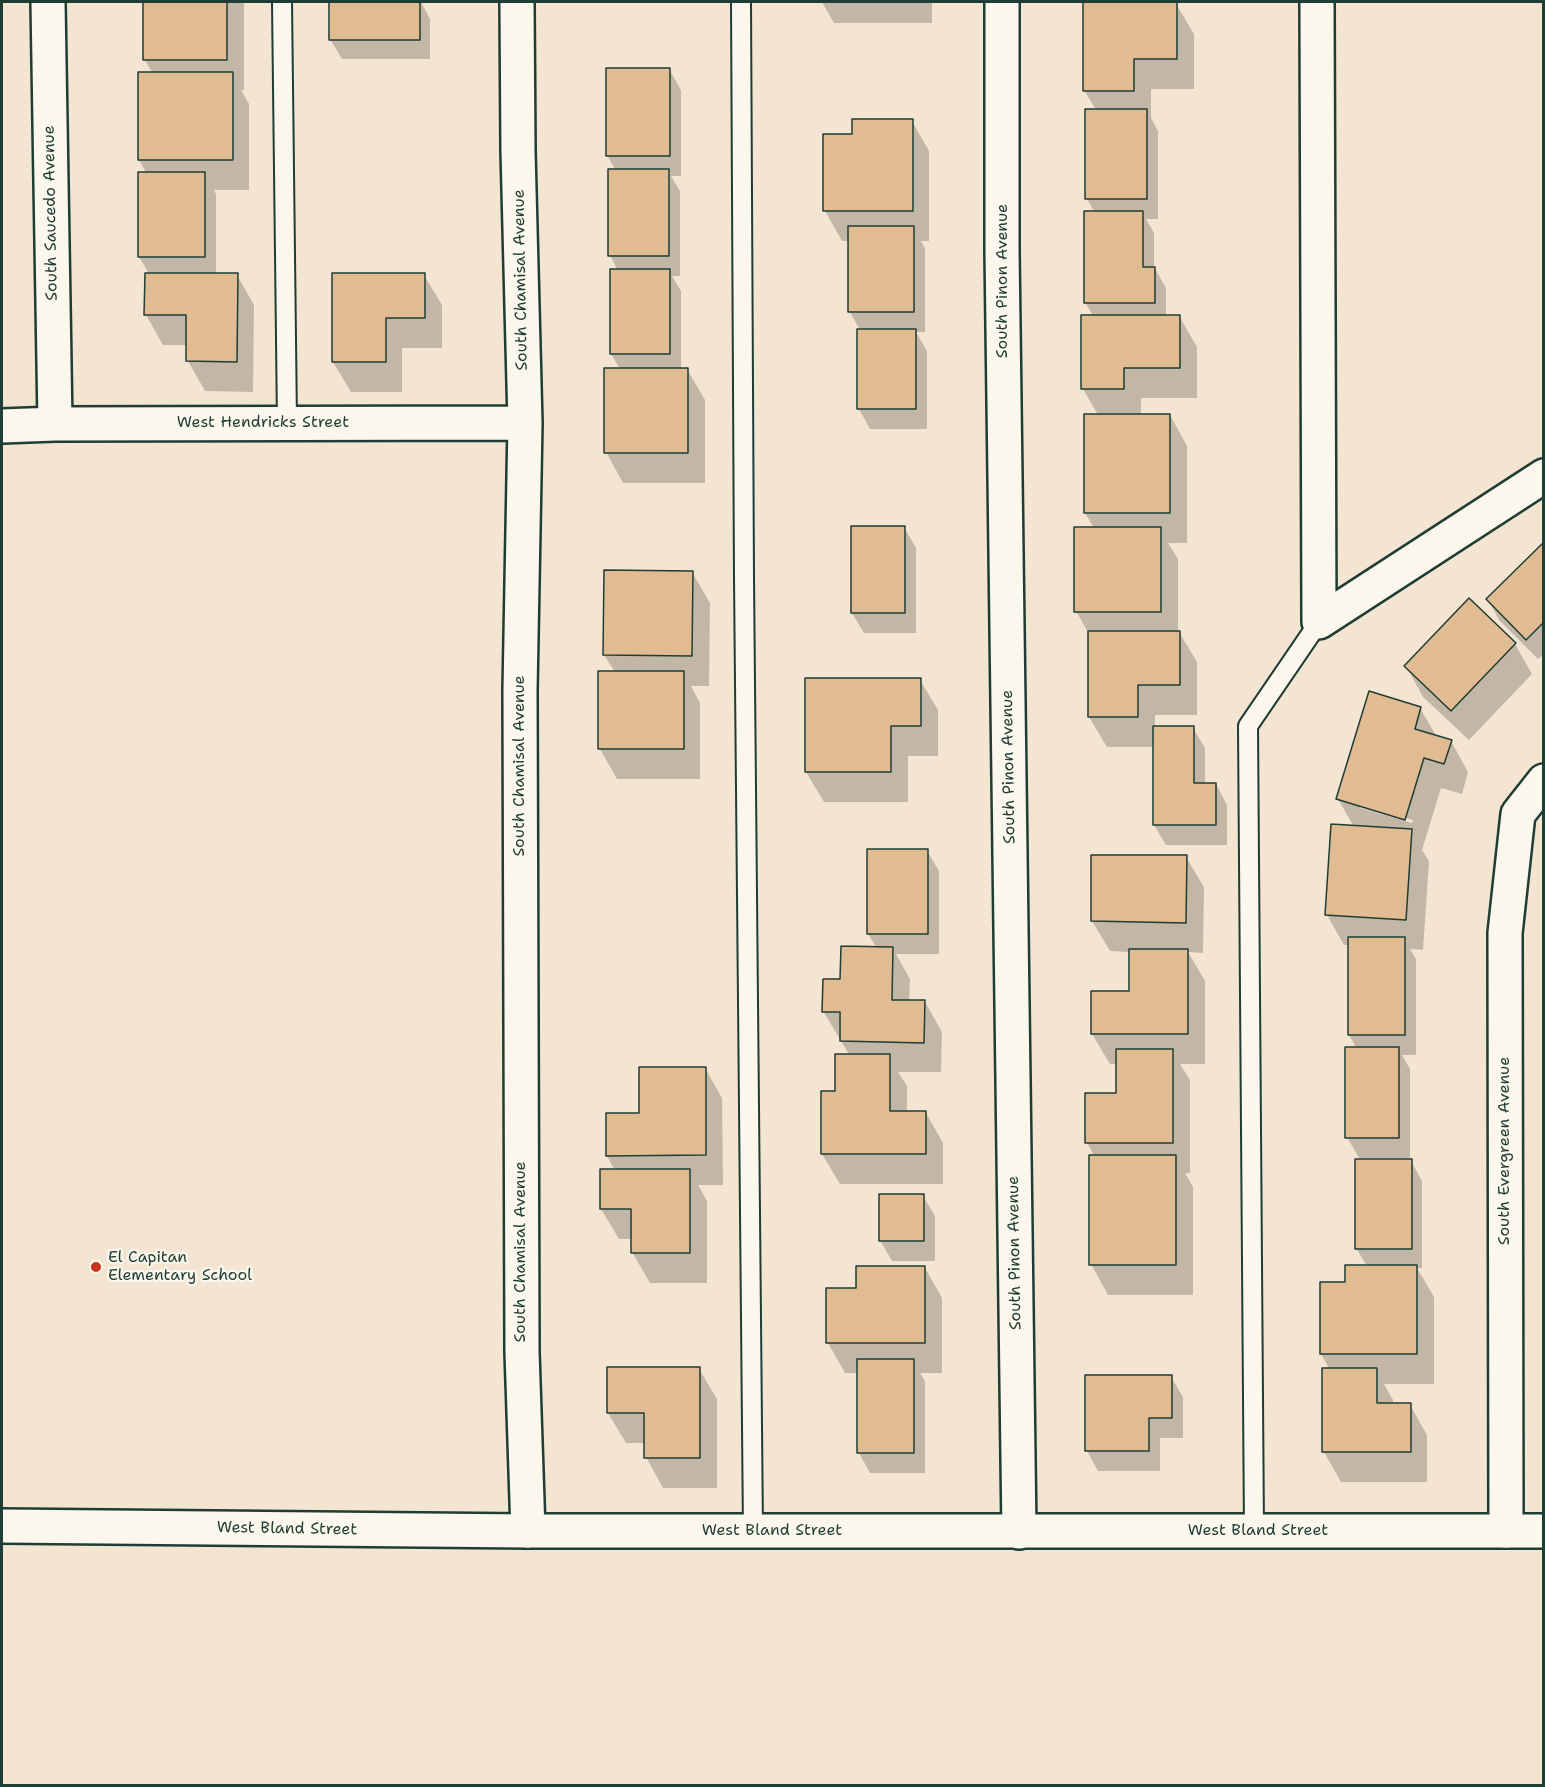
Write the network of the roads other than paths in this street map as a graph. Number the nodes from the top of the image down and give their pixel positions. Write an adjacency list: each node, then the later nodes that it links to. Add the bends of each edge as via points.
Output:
1 (48, 2): 9 (street, South Saucedo Avenue)
2 (282, 2): 7 (lane)
3 (517, 2): 8 (street, South Chamisal Avenue)
4 (741, 2): 16 (lane)
5 (1002, 2): 20 (street, South Pinon Avenue)
6 (1317, 2): 12 (street)
7 (287, 423): 8 (street, West Hendricks Street); 9 (street, West Hendricks Street)
8 (525, 423): 15 (street, South Chamisal Avenue, via 520,702 522,1340)
9 (55, 424): 10 (street, West Hendricks Street)
10 (2, 426)
11 (1544, 476): 12 (street)
12 (1319, 621): 17 (lane, via 1248,726)
13 (1544, 781): 18 (street, South Evergreen Avenue, via 1518,814 1505,933)
14 (2, 1526): 15 (street, West Bland Street)
15 (528, 1531): 16 (street, West Bland Street)
16 (753, 1531): 20 (street, West Bland Street)
17 (1254, 1531): 18 (street, West Bland Street); 20 (street, West Bland Street)
18 (1506, 1531): 19 (street, West Bland Street)
19 (1544, 1531)
20 (1019, 1532)

